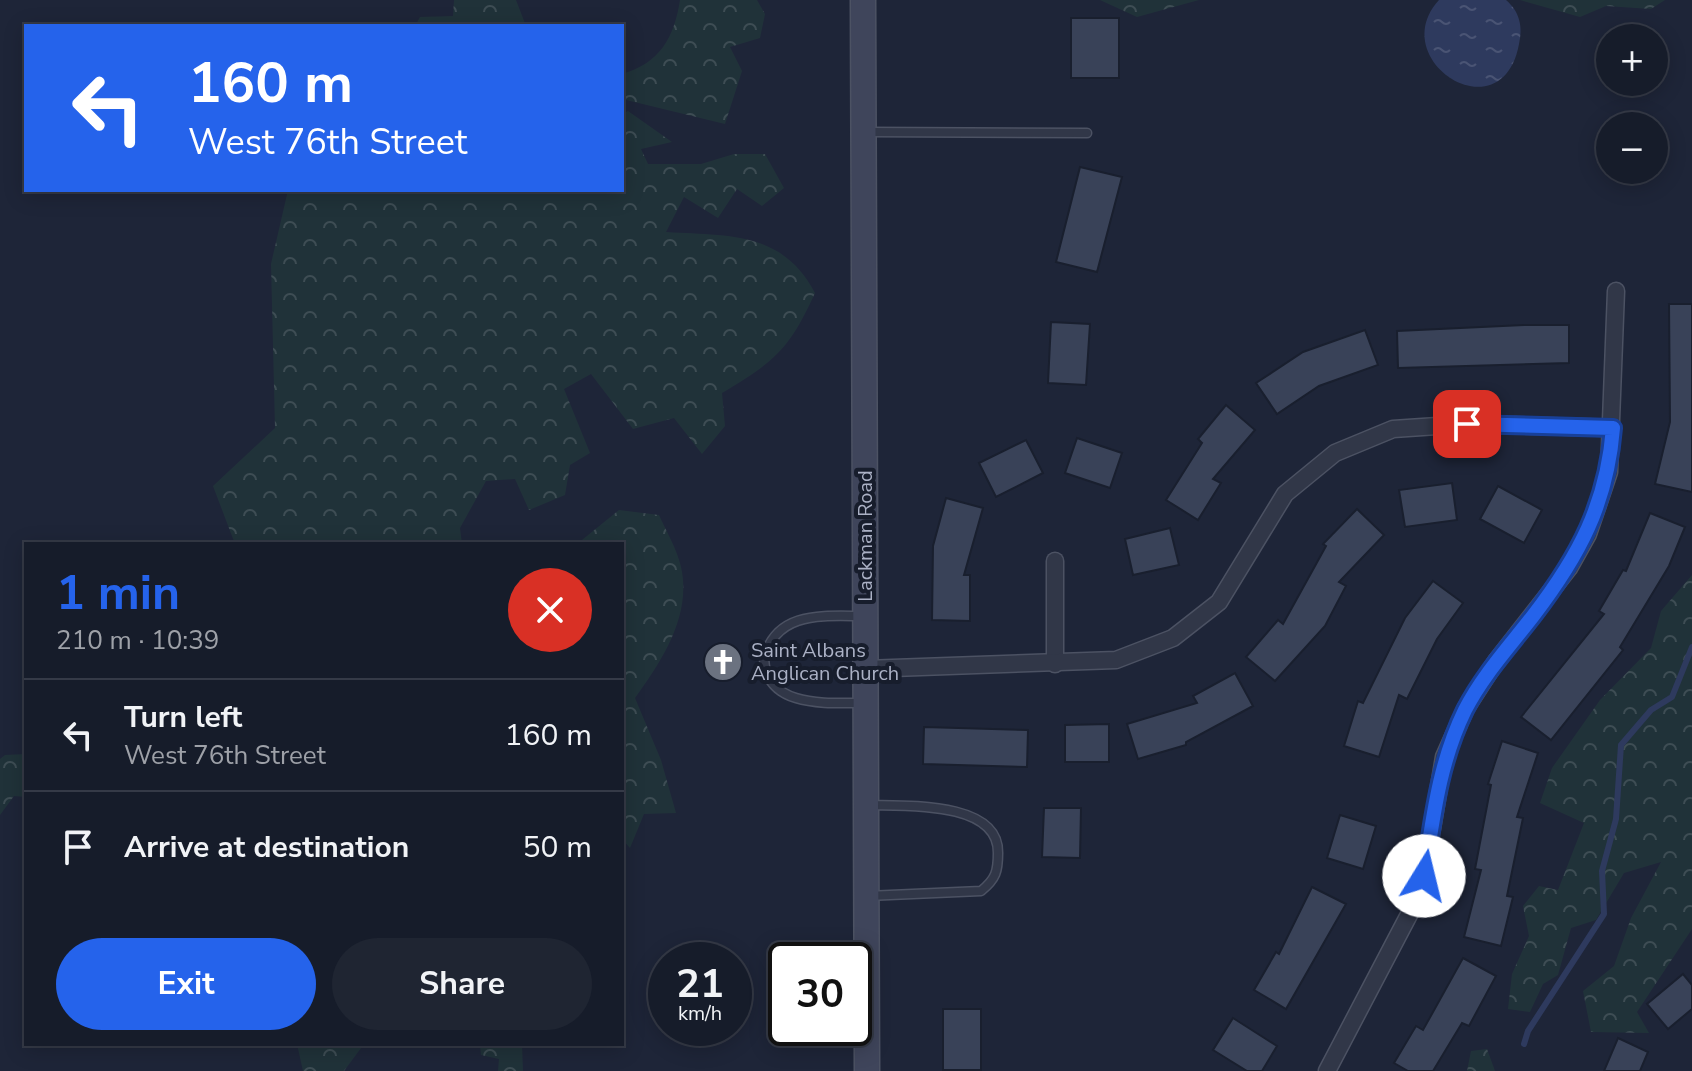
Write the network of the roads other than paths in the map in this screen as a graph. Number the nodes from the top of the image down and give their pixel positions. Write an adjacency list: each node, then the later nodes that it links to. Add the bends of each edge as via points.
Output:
1 (863, 0): 2 (main road, Lackman Road)
2 (863, 132): 3 (lane); 7 (main road, Lackman Road)
3 (1087, 133)
4 (1616, 291): 5 (street)
5 (1613, 428): 8 (street, via 1467,424 1393,429 1335,453 1285,494 1219,602 1173,638 1116,660); 14 (street, via 1609,472 1588,534 1466,708 1444,757 1424,876 1412,909)
6 (1055, 561): 8 (street)
7 (865, 616): 9 (main road, Lackman Road); 10 (lane, via 794,620 776,634 764,659 774,685 795,698)
8 (1055, 664): 9 (street)
9 (865, 669): 10 (main road, Lackman Road)
10 (865, 702): 11 (main road, Lackman Road)
11 (865, 805): 12 (main road, Lackman Road); 12 (lane, via 969,814 990,828 998,845 994,880 981,891)
12 (865, 896): 13 (main road, Lackman Road)
13 (867, 1071)
14 (1327, 1071)

